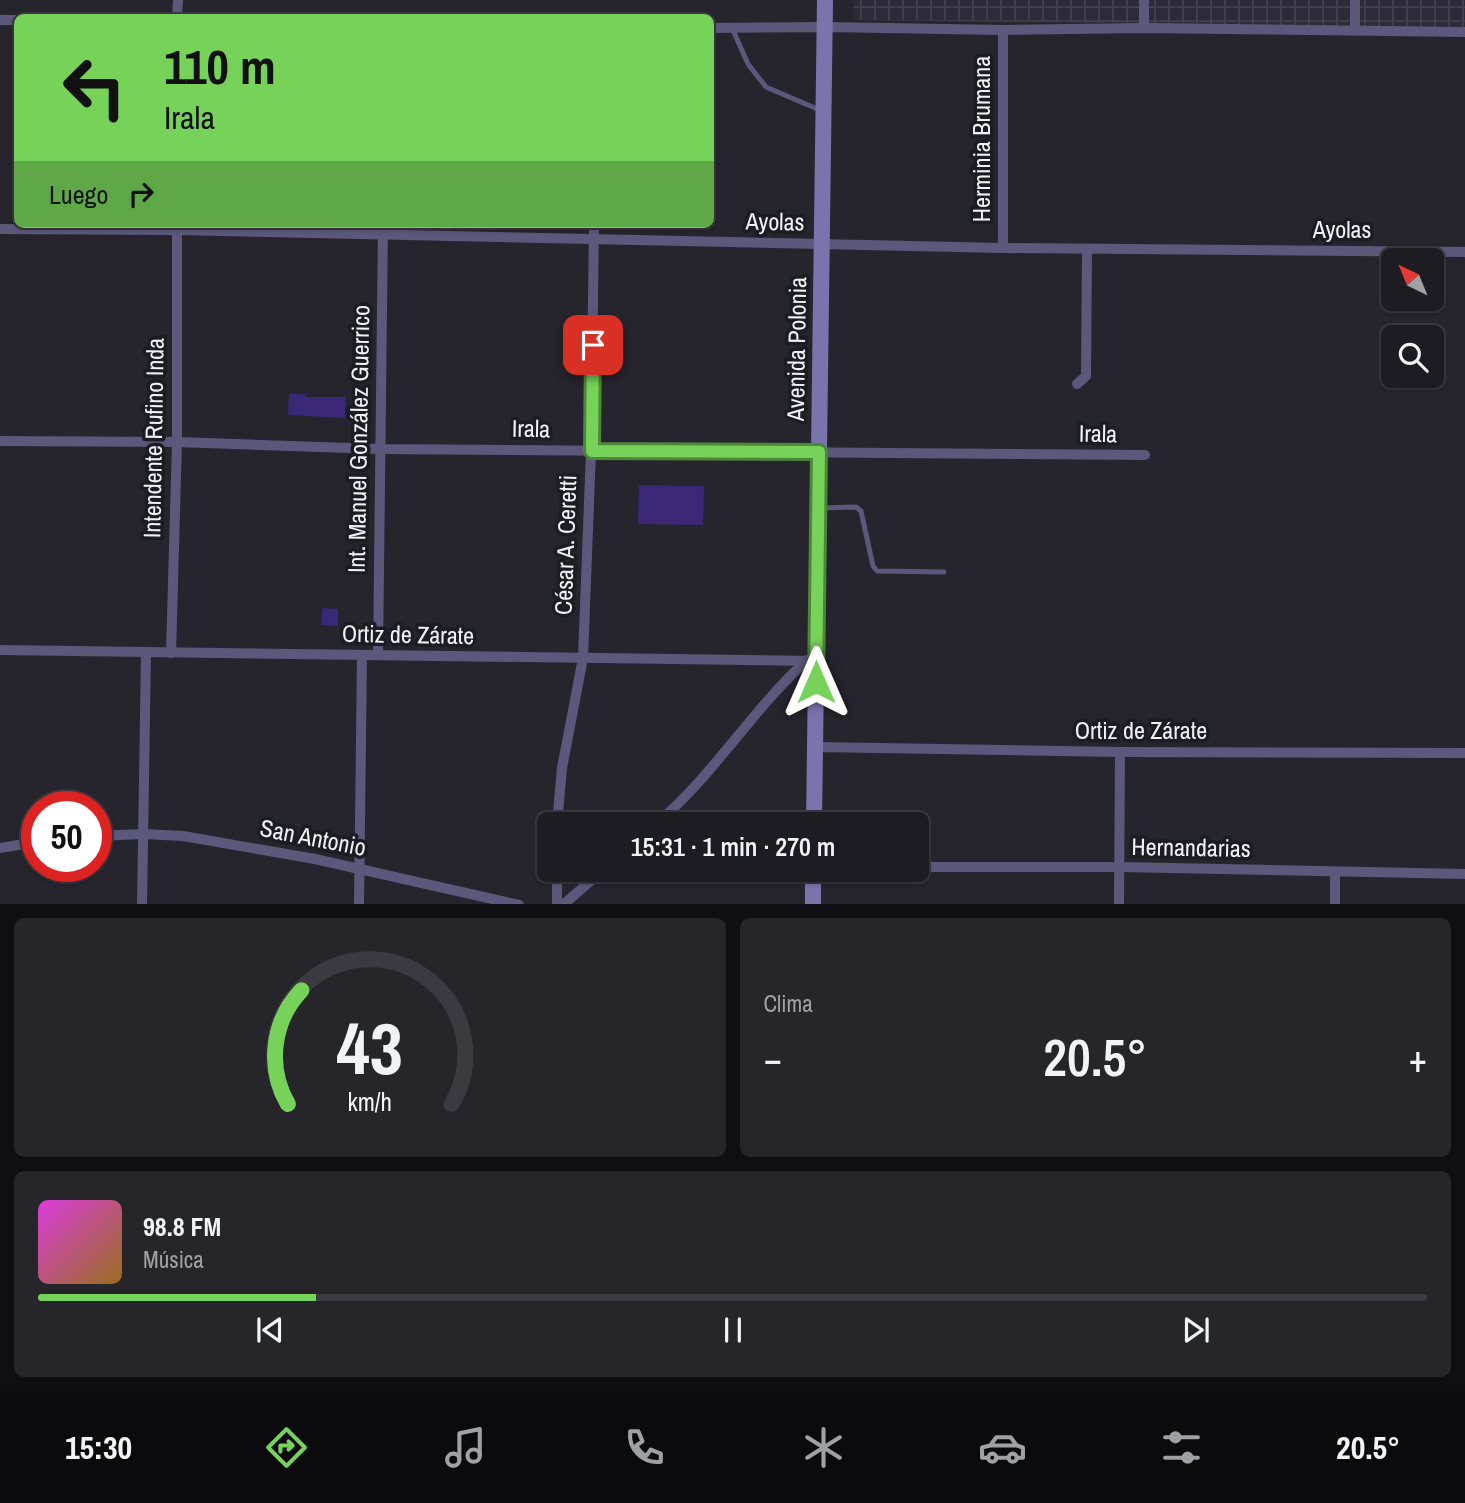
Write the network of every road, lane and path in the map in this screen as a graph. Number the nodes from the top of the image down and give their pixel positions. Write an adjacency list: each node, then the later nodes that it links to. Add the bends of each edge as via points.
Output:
1 (825, 0): 4 (main road, Avenida Polonia)
2 (1144, 0): 7 (street)
3 (1355, 0): 9 (street)
4 (825, 27): 6 (street); 8 (street); 11 (main road, Avenida Polonia)
5 (714, 28): 6 (street)
6 (732, 28): 11 (lane, via 748,64 766,88)
7 (1144, 28): 8 (street); 9 (street)
8 (1003, 30): 20 (street, Herminia Brumana)
9 (1355, 30): 10 (street)
10 (1465, 32)
11 (824, 111): 19 (main road, Avenida Polonia)
12 (88, 228): 16 (street, Ayolas)
13 (177, 228): 25 (street, Intendente Rufino Inda)
14 (246, 228): 17 (street, Ayolas)
15 (594, 228): 18 (street, César A. Ceretti)
16 (0, 229)
17 (383, 230): 18 (street, Ayolas); 26 (street, Int. Manuel González Guerrico)
18 (594, 239): 19 (street, Ayolas); 27 (street, César A. Ceretti)
19 (821, 245): 20 (street, Ayolas); 28 (main road, Avenida Polonia)
20 (1003, 248): 21 (street, Ayolas)
21 (1087, 249): 22 (street, Ayolas); 23 (street, via 1086,376)
22 (1465, 252)
23 (1077, 384)
24 (0, 441): 25 (street, Irala)
25 (177, 442): 26 (street, Irala); 34 (street, Intendente Rufino Inda)
26 (379, 449): 27 (street, Irala); 36 (street, Int. Manuel González Guerrico)
27 (592, 451): 28 (street, Irala); 37 (street, César A. Ceretti)
28 (819, 452): 29 (street, Irala); 30 (main road, Avenida Polonia)
29 (1145, 455)
30 (818, 508): 31 (lane, via 862,511 877,571); 38 (main road, Avenida Polonia)
31 (944, 572)
32 (0, 650): 33 (street, Ortiz de Zárate)
33 (146, 652): 34 (street, Ortiz de Zárate); 45 (street)
34 (171, 653): 35 (street, Ortiz de Zárate)
35 (362, 655): 36 (street, Ortiz de Zárate); 51 (street)
36 (378, 655): 37 (street, Ortiz de Zárate)
37 (583, 658): 38 (street, Ortiz de Zárate); 42 (street, César A. Ceretti)
38 (811, 661): 39 (main road, Avenida Polonia); 43 (street, via 780,685 709,771)
39 (816, 747): 40 (street, Ortiz de Zárate); 44 (main road, Avenida Polonia)
40 (1120, 752): 41 (street, Ortiz de Zárate); 50 (street)
41 (1465, 753)
42 (558, 812)
43 (668, 812)
44 (814, 812)
45 (143, 834): 46 (street, San Antonio); 51 (street, San Antonio, via 183,836); 57 (street)
46 (112, 835)
47 (21, 845): 48 (street)
48 (0, 848)
49 (929, 867): 50 (street, Hernandarias)
50 (1119, 867): 52 (street, Hernandarias); 63 (street)
51 (359, 868): 58 (street); 59 (street, San Antonio)
52 (1335, 872): 53 (street, Hernandarias); 64 (street)
53 (1465, 874)
54 (557, 882): 60 (street)
55 (589, 882): 61 (street)
56 (813, 882): 62 (main road)
57 (142, 904)
58 (359, 904)
59 (515, 904)
60 (557, 904)
61 (564, 904)
62 (813, 904)
63 (1119, 904)
64 (1335, 904)

